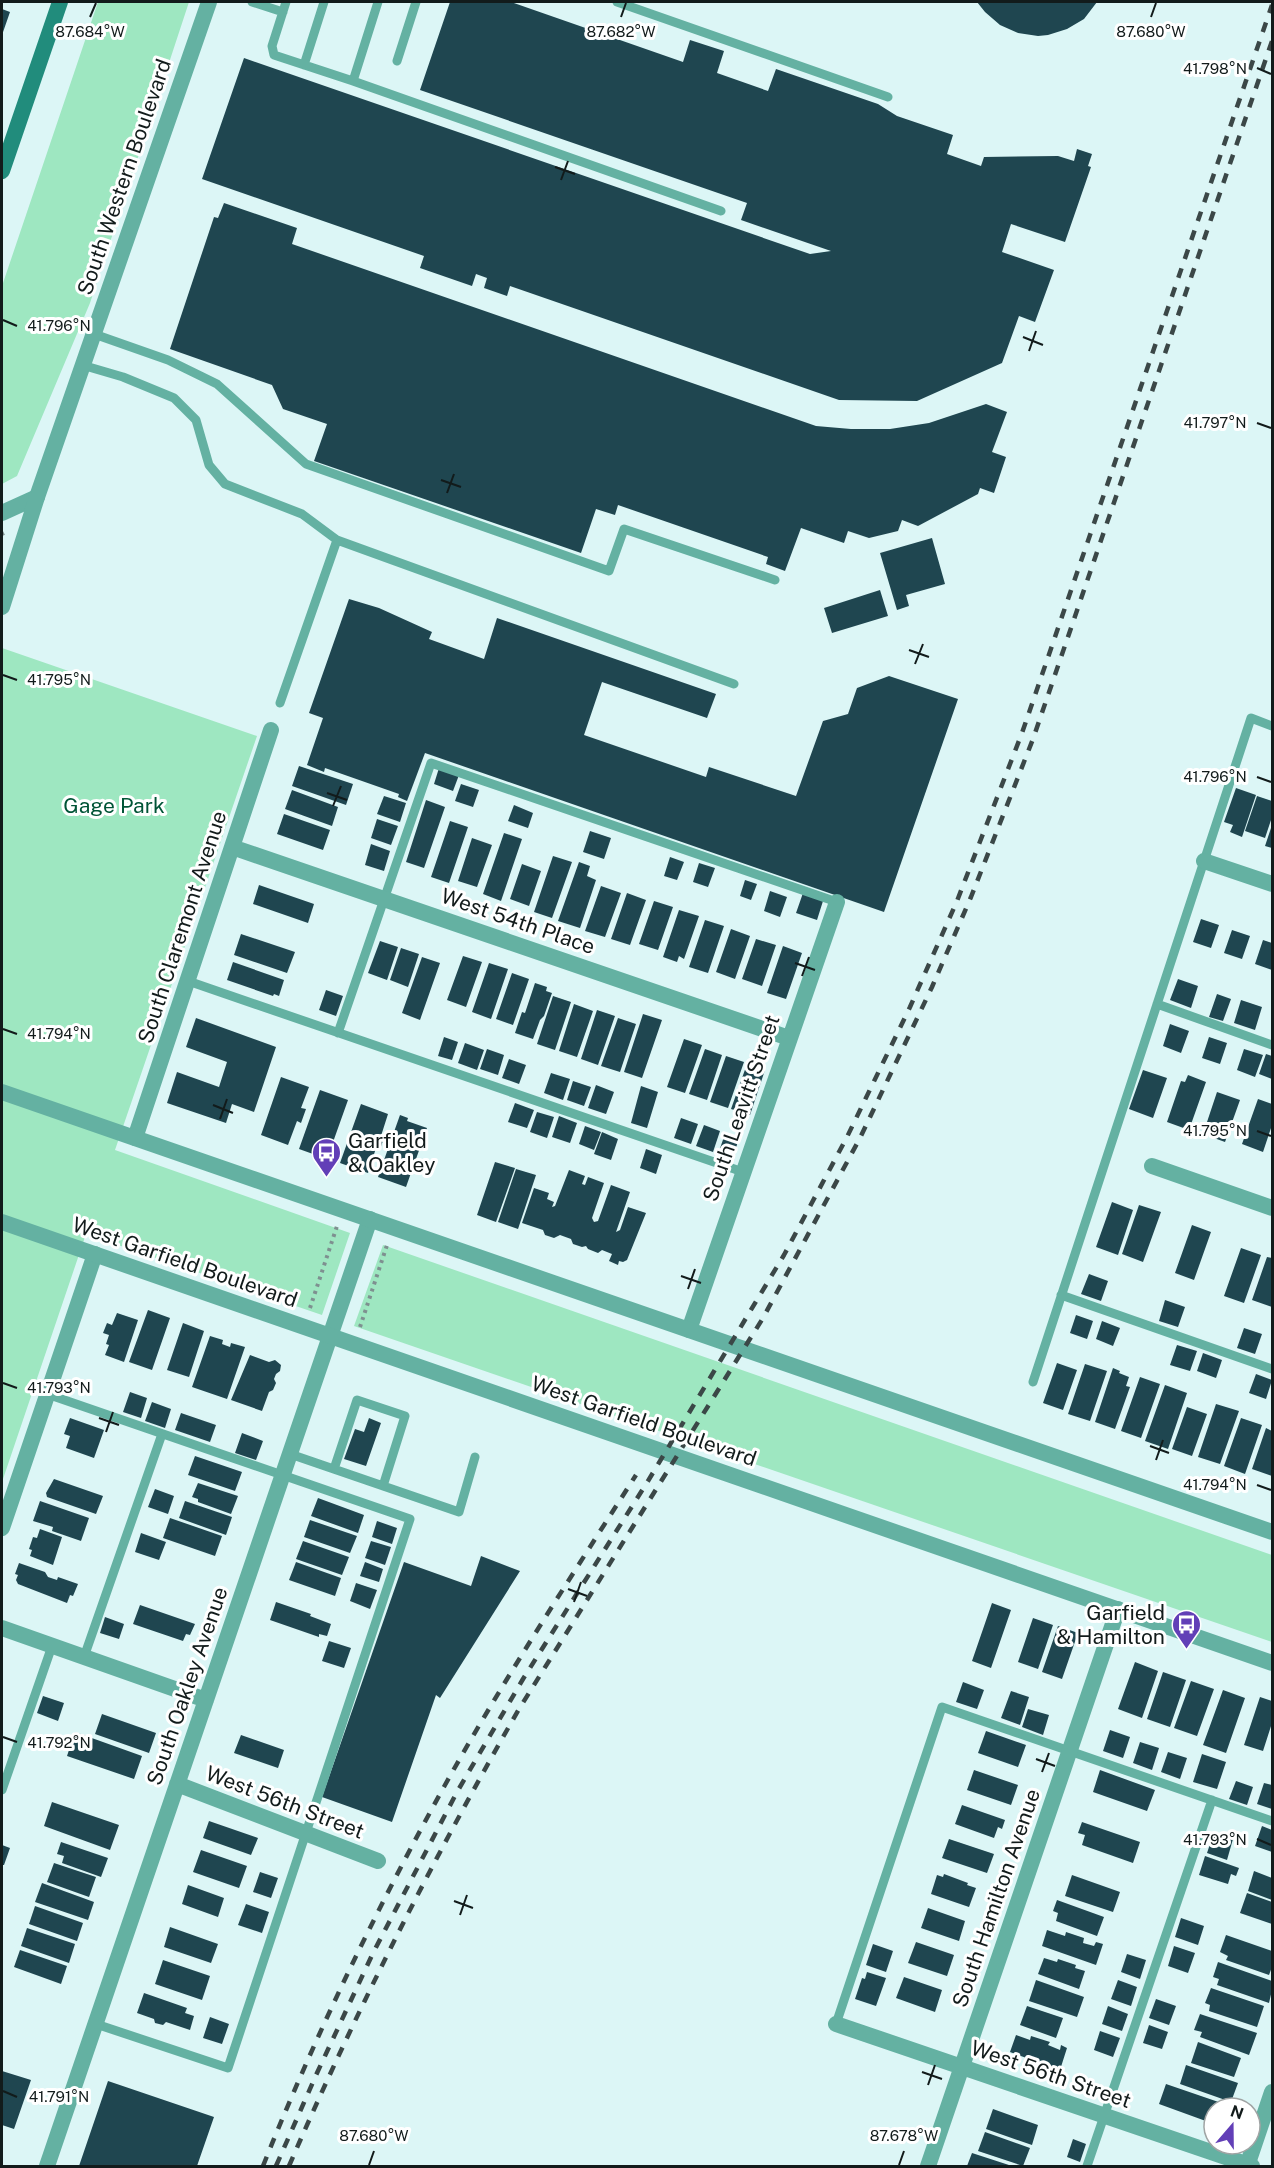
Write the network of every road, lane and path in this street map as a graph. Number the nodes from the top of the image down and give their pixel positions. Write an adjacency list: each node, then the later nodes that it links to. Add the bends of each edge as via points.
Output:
1 (60, 2): 14 (main road)
2 (209, 2): 16 (street, South Western Boulevard)
3 (252, 2): 9 (lane)
4 (286, 2): 9 (lane)
5 (324, 2): 11 (lane)
6 (378, 2): 12 (lane)
7 (416, 2): 10 (lane)
8 (617, 2): 13 (lane)
9 (283, 12): 11 (lane, via 272,46 274,55)
10 (397, 61)
11 (304, 65): 12 (lane)
12 (352, 81): 15 (lane)
13 (888, 97)
14 (2, 171)
15 (722, 211)
16 (94, 334): 17 (street, South Western Boulevard); 21 (lane, via 168,360 217,384 306,464 609,572 624,529)
17 (82, 365): 18 (street, South Western Boulevard); 20 (lane, via 174,398 196,420 209,465 225,484 302,514)
18 (37, 497): 19 (street); 22 (street, South Western Boulevard)
19 (2, 513)
20 (337, 540): 23 (lane); 24 (lane)
21 (775, 580)
22 (2, 607)
23 (734, 684)
24 (280, 703)
25 (1272, 726): 28 (lane, via 1251,718)
26 (271, 730): 27 (street, South Claremont Avenue)
27 (232, 846): 30 (street, West 54th Place); 32 (street, South Claremont Avenue)
28 (1204, 861): 29 (street); 33 (lane)
29 (1272, 884)
30 (384, 899): 31 (lane, via 431,764); 34 (lane); 35 (street, West 54th Place)
31 (837, 902): 35 (street, South Leavitt Street)
32 (188, 981): 34 (lane); 38 (street, South Claremont Avenue)
33 (1157, 1004): 36 (lane); 47 (lane)
34 (338, 1032): 40 (lane)
35 (789, 1038): 40 (street, South Leavitt Street)
36 (1272, 1045)
37 (2, 1092): 38 (street)
38 (135, 1138): 42 (street)
39 (1152, 1166): 41 (street)
40 (743, 1172): 50 (street, South Leavitt Street)
41 (1272, 1208)
42 (370, 1220): 50 (street); 51 (street, South Oakley Avenue)
43 (2, 1222): 46 (street, West Garfield Boulevard)
44 (338, 1222): 48 (path)
45 (388, 1241): 49 (path)
46 (95, 1254): 51 (street, West Garfield Boulevard); 54 (street)
47 (1061, 1295): 52 (lane); 53 (lane)
48 (310, 1308)
49 (360, 1327)
50 (689, 1330): 62 (street)
51 (330, 1336): 56 (street, South Oakley Avenue); 63 (street, West Garfield Boulevard)
52 (1272, 1369)
53 (1033, 1382)
54 (48, 1394): 55 (lane); 61 (street)
55 (162, 1434): 59 (lane); 66 (lane)
56 (290, 1454): 58 (lane); 59 (street, South Oakley Avenue)
57 (475, 1457): 60 (lane, via 459,1512)
58 (334, 1469): 60 (lane); 60 (lane, via 357,1400 405,1416)
59 (283, 1475): 68 (street, South Oakley Avenue); 74 (lane, via 410,1519)
60 (383, 1486)
61 (2, 1528)
62 (1272, 1532)
63 (1118, 1609): 67 (street, West Garfield Boulevard); 69 (street, South Hamilton Avenue)
64 (2, 1628): 65 (street)
65 (52, 1646): 66 (street); 70 (lane)
66 (84, 1657): 68 (street)
67 (1272, 1663)
68 (206, 1700): 71 (street, South Oakley Avenue)
69 (1070, 1751): 72 (lane); 77 (lane, via 942,1707); 78 (street, South Hamilton Avenue)
70 (3, 1783)
71 (177, 1784): 74 (street, West 56th Street); 76 (street, South Oakley Avenue)
72 (1212, 1800): 73 (lane); 80 (lane)
73 (1272, 1821)
74 (307, 1834): 75 (street, West 56th Street); 76 (lane, via 228,2068)
75 (378, 1861)
76 (96, 2024): 81 (street, South Oakley Avenue)
77 (836, 2024): 78 (street, West 56th Street)
78 (962, 2068): 80 (street, West 56th Street); 82 (street, South Hamilton Avenue)
79 (1272, 2092): 84 (street)
80 (1104, 2116): 83 (lane); 84 (street, West 56th Street)
81 (47, 2166)
82 (928, 2166)
83 (1087, 2166)
84 (1249, 2166)

